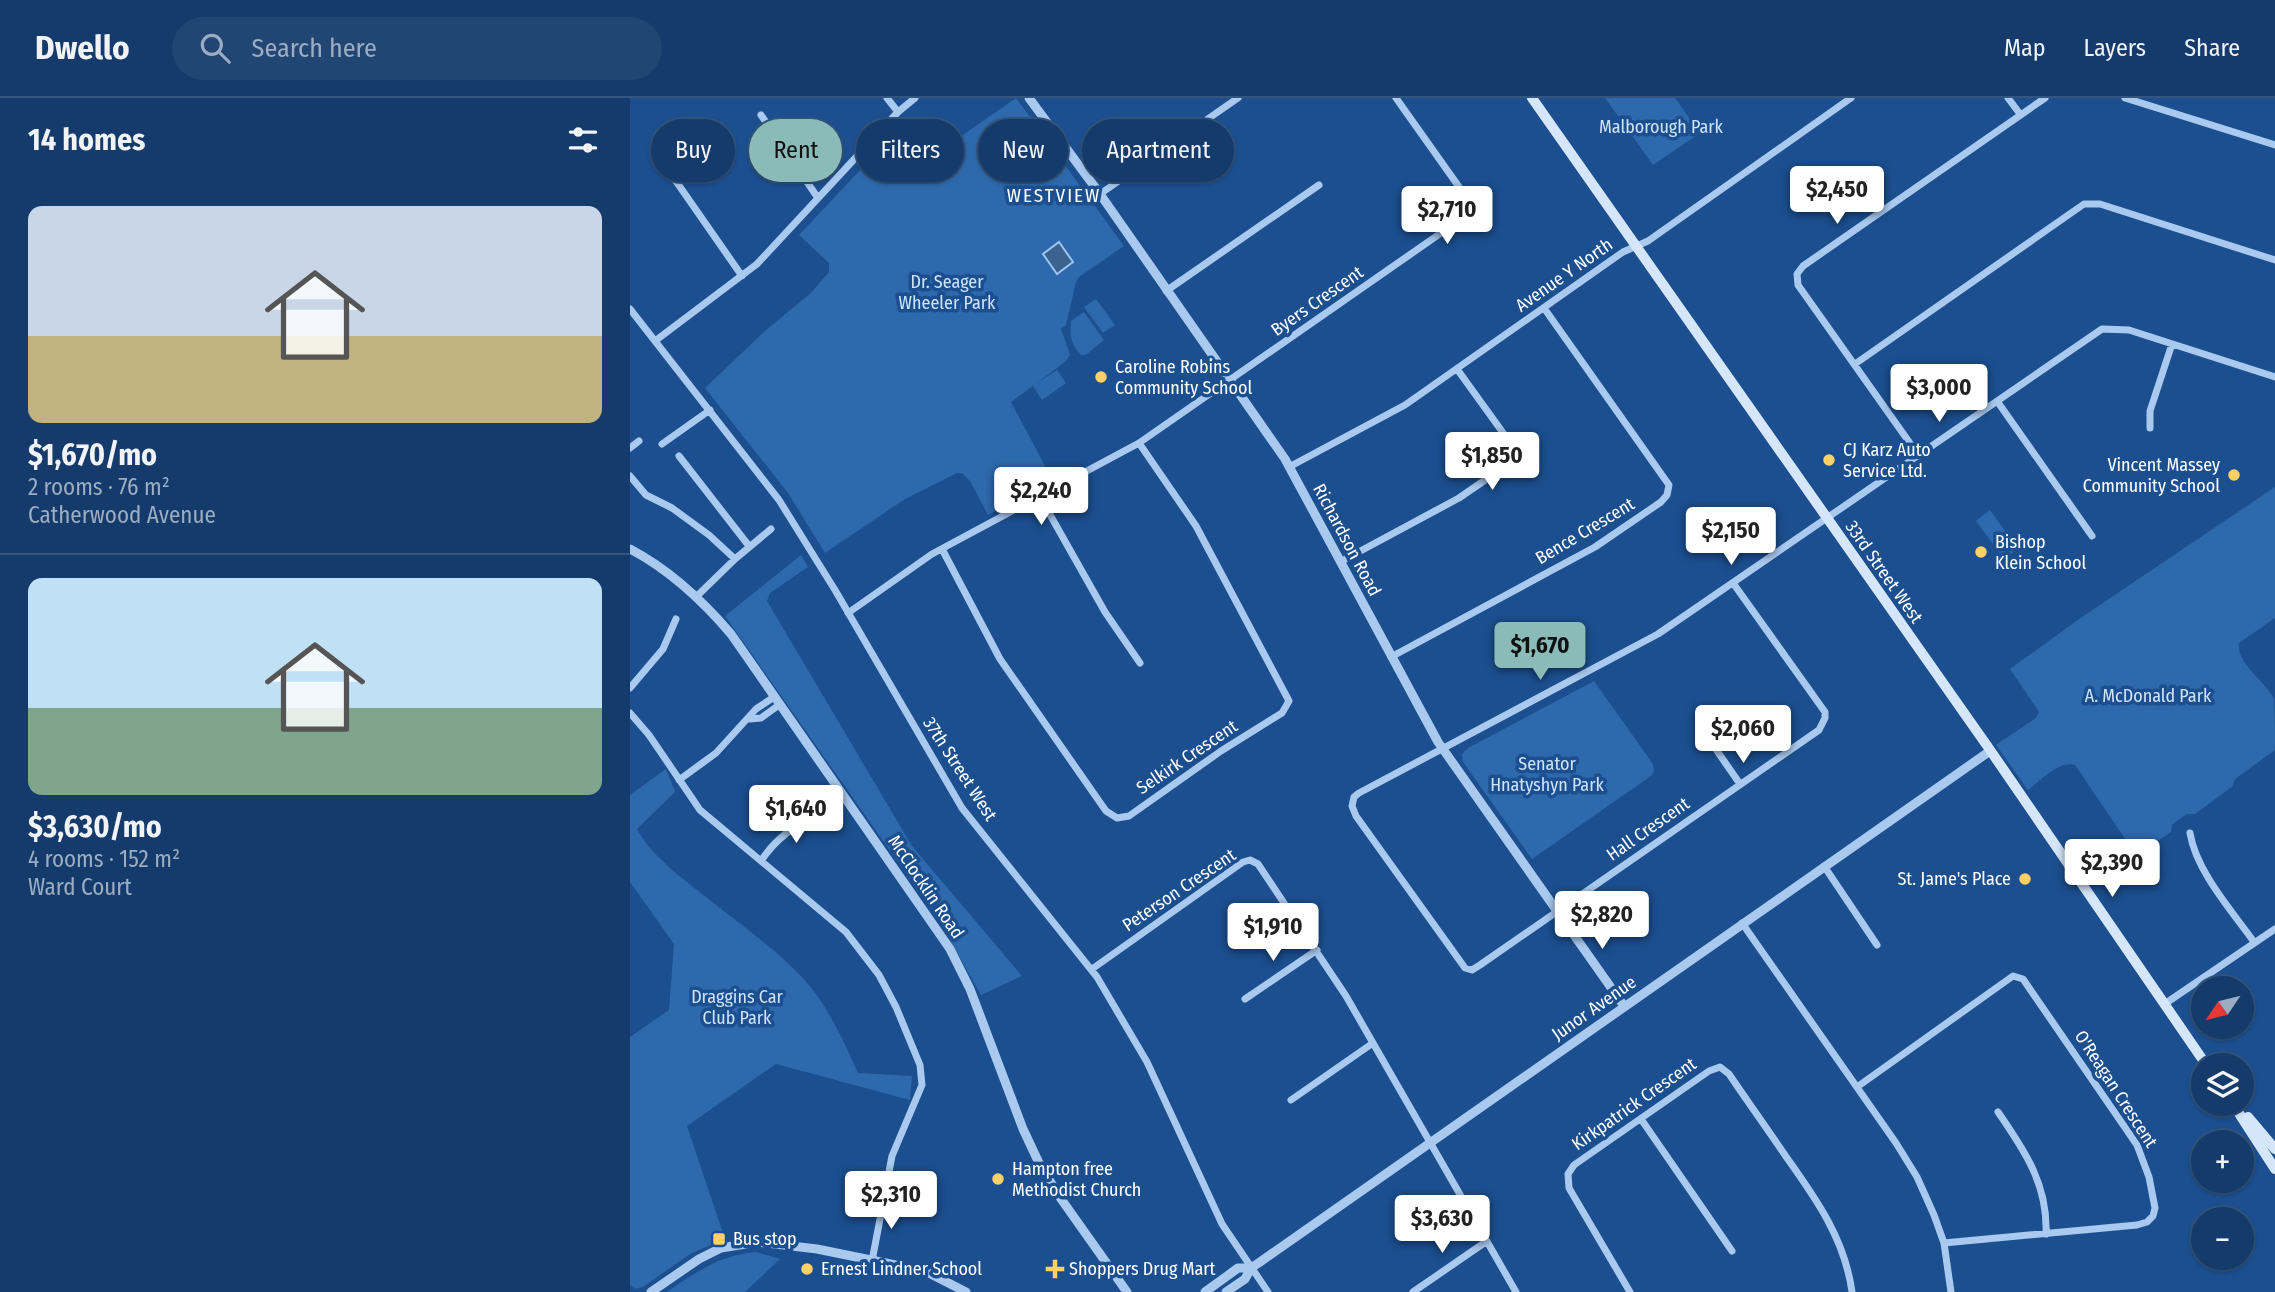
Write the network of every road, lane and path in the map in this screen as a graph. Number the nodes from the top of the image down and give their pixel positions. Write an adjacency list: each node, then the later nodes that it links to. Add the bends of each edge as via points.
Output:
1 (887, 98): 11 (street)
2 (915, 98): 11 (street)
3 (1029, 98): 17 (street, Richardson Road)
4 (1238, 98): 17 (street)
5 (1396, 98): 30 (street, Byers Crescent, via 1469,201 1468,211)
6 (1532, 98): 19 (main road, 33rd Street West)
7 (1851, 98): 19 (street, Avenue Y North)
8 (2008, 98): 12 (street)
9 (2045, 98): 12 (street)
10 (2125, 98): 14 (street)
11 (898, 112): 18 (street)
12 (2020, 114): 27 (street, via 1799,270 1798,285)
13 (761, 116): 18 (street)
14 (2275, 145)
15 (677, 182): 21 (street)
16 (1319, 185): 22 (street)
17 (1100, 194): 22 (street, Richardson Road)
18 (818, 198): 21 (street)
19 (1636, 246): 23 (street, Avenue Y North); 43 (main road, 33rd Street West)
20 (2275, 260): 27 (street, via 2100,204 2084,204)
21 (742, 276): 25 (street)
22 (1166, 291): 30 (street, Richardson Road)
23 (1544, 308): 28 (street, Avenue Y North); 55 (street, Bence Crescent, via 1669,485 1667,495 1595,547)
24 (630, 309): 25 (street, 37th Street West)
25 (655, 341): 32 (street, 37th Street West)
26 (2172, 344): 29 (street); 31 (street, via 2129,330 2102,329); 33 (street, via 2150,411)
27 (1854, 364): 39 (street)
28 (1457, 369): 40 (street, Avenue Y North, via 1397,410); 50 (street, via 1514,448 1512,458 1459,498)
29 (2275, 377)
30 (1230, 380): 35 (street, Byers Crescent); 40 (street, Richardson Road)
31 (1997, 401): 39 (street); 45 (street)
32 (710, 410): 36 (street); 53 (street, 37th Street West, via 779,500)
33 (2150, 428)
34 (639, 441): 37 (street)
35 (1139, 443): 42 (street, Byers Crescent); 48 (street, Selkirk Crescent, via 1196,526 1289,701 1282,713 1129,816 1117,818 1106,811 1009,673)
36 (662, 444)
37 (630, 448)
38 (679, 456): 46 (street)
39 (1919, 456): 43 (street)
40 (1289, 467): 50 (street, Richardson Road)
41 (630, 476): 49 (street, via 646,495 672,508)
42 (1040, 497): 48 (street, Byers Crescent); 56 (street, via 1105,612)
43 (1827, 518): 51 (street); 62 (main road, 33rd Street West)
44 (771, 529): 46 (street)
45 (2092, 536)
46 (750, 546): 49 (street)
47 (630, 549): 52 (street, McClocklin Road)
48 (942, 549): 53 (street, Byers Crescent)
49 (735, 559): 52 (street)
50 (1340, 562): 55 (street, Richardson Road)
51 (1733, 583): 61 (street, via 1650,639); 64 (street, Hall Crescent, via 1825,712 1819,730)
52 (696, 596): 58 (street, McClocklin Road, via 731,634)
53 (848, 613): 76 (street, 37th Street West, via 962,808)
54 (676, 619): 57 (street, via 663,649)
55 (1391, 657): 61 (street, Richardson Road)
56 (1140, 663)
57 (630, 688)
58 (777, 701): 63 (street, via 756,709 716,753); 99 (street, McClocklin Road, via 950,949 1039,1163)
59 (630, 713): 63 (street)
60 (1706, 735): 64 (street)
61 (1443, 750): 69 (street, Richardson Road); 69 (street, Hall Crescent, via 1359,793 1352,806 1356,816 1465,968 1472,970)
62 (1990, 751): 68 (street, Junor Avenue); 78 (main road, 33rd Street West)
63 (679, 780): 67 (street, via 709,820)
64 (1740, 784): 69 (street, Hall Crescent)
65 (821, 816): 67 (street, via 796,827)
66 (2190, 832): 72 (street, via 2202,866)
67 (761, 861): 95 (street, via 857,945 887,989 919,1065 922,1085 892,1156)
68 (1824, 866): 70 (street, Junor Avenue); 74 (street)
69 (1557, 912): 79 (street, Richardson Road)
70 (1742, 923): 79 (street, Junor Avenue); 82 (street)
71 (2272, 931): 72 (street); 73 (street)
72 (2254, 942): 78 (street)
73 (2275, 942)
74 (1877, 945)
75 (1317, 950): 76 (street, Peterson Crescent, via 1262,868 1250,860); 77 (street); 80 (street, Peterson Crescent)
76 (1092, 969): 96 (street, 37th Street West, via 1136,1040 1217,1214)
77 (1245, 999)
78 (2166, 1003): 81 (main road, 33rd Street West)
79 (1624, 1006): 88 (street, Junor Avenue)
80 (1373, 1043): 83 (street); 88 (street, Peterson Crescent)
81 (2199, 1053)
82 (1857, 1087): 91 (street, O'Reagan Crescent, via 2013,976 2023,979 2137,1145 2155,1208 2147,1222 2137,1225); 93 (street, via 1917,1177)
83 (1291, 1100)
84 (1998, 1112): 91 (street, via 2036,1174 2046,1207)
85 (2242, 1116): 90 (main road)
86 (2246, 1116): 89 (main road)
87 (1641, 1119): 94 (street); 105 (street, Kirkpatrick Crescent, via 1567,1174 1569,1188); 106 (street, Kirkpatrick Crescent, via 1709,1071 1725,1069 1831,1224)
88 (1430, 1141): 92 (street, Peterson Crescent); 96 (street, Junor Avenue)
89 (2275, 1149)
90 (2275, 1169)
91 (2046, 1234): 93 (street, O'Reagan Crescent)
92 (1487, 1241): 103 (street); 104 (street, Peterson Crescent)
93 (1944, 1243): 107 (street)
94 (1732, 1251)
95 (872, 1261): 97 (street, via 817,1249 743,1243 699,1259); 98 (street, via 925,1271)
96 (1251, 1268): 100 (street, Junor Avenue, via 1238,1268); 101 (street, Junor Avenue, via 1245,1279); 102 (street, 37th Street West)
97 (651, 1292)
98 (966, 1292)
99 (1127, 1292)
100 (1205, 1292)
101 (1226, 1292)
102 (1268, 1292)
103 (1413, 1292)
104 (1516, 1292)
105 (1630, 1292)
106 (1852, 1292)
107 (1951, 1292)

